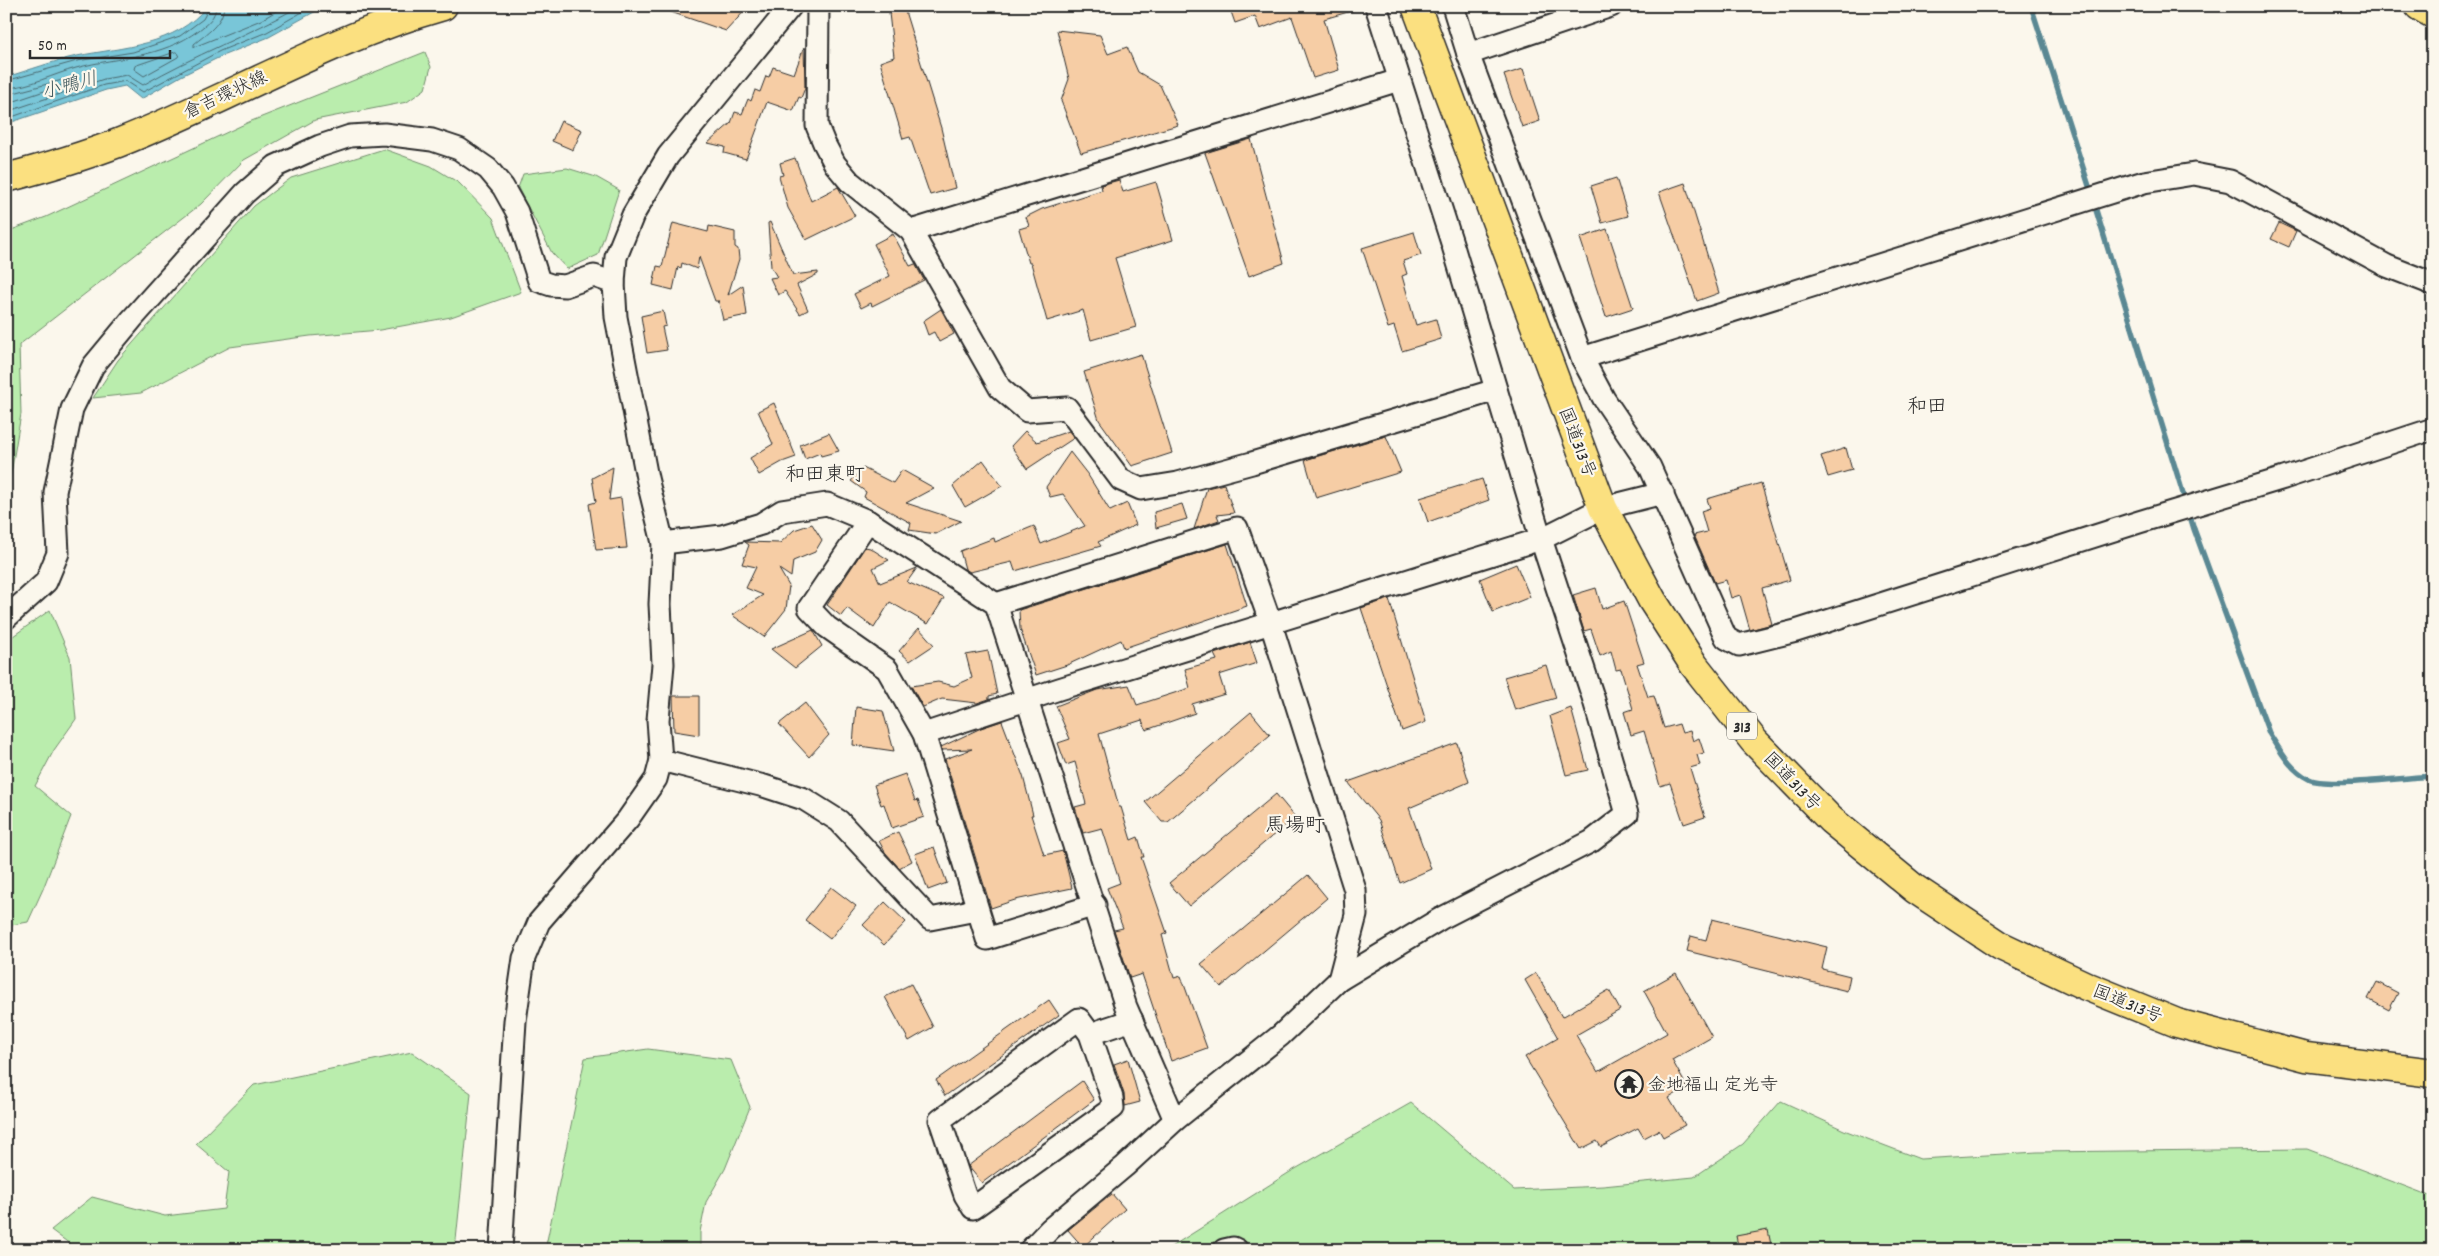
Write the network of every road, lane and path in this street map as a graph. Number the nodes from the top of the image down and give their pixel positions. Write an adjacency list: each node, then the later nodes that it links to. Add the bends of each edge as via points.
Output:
1 (443, 6): 12 (main road, 倉吉環状線, via 304,57 118,143)
2 (791, 6): 14 (street, via 668,156 633,215 616,257)
3 (818, 6): 13 (street, via 817,126 824,143 850,182)
4 (1376, 6): 11 (street)
5 (1416, 6): 20 (main road, 国道313号 / 313)
6 (1452, 6): 10 (street)
7 (1611, 6): 10 (street)
8 (2419, 6): 9 (main road)
9 (2433, 14)
10 (1468, 54): 16 (street)
11 (1399, 80): 13 (street); 17 (street)
12 (6, 178)
13 (911, 231): 17 (street, via 1000,388 1027,411 1067,408 1121,480 1141,489 1178,483 1252,463)
14 (614, 284): 23 (street, via 616,317); 25 (street, via 594,276 565,286 540,281 517,212 503,187 488,169 459,149 432,140 384,134 350,136 276,166 245,193 93,366 72,409 57,483 58,554 46,582)
15 (2433, 284): 16 (street, via 2387,266 2230,182 2194,174 2144,182)
16 (1582, 358): 19 (street, via 1604,399 1650,467)
17 (1496, 390): 22 (street)
18 (2433, 429): 19 (street, via 1796,631 1739,645 1726,638)
19 (1663, 494): 20 (street)
20 (1603, 508): 22 (street); 35 (main road, 国道313号 / 313, via 1652,600 1694,665 1754,741 1831,820 1915,889 2001,946 2086,986 2177,1022 2306,1057)
21 (868, 521): 23 (street, via 827,504 782,511 761,524 722,536); 24 (street); 28 (street, via 809,608 827,628 887,669)
22 (1541, 539): 26 (street); 32 (street, via 1627,814 1592,841 1440,919)
23 (663, 543): 29 (street, via 660,604 663,664 658,720)
24 (996, 604): 26 (street, via 1237,528); 27 (street)
25 (6, 618)
26 (1271, 624): 27 (street); 32 (street, via 1355,890 1356,915)
27 (1027, 699): 28 (street); 30 (street)
28 (924, 734): 31 (street)
29 (661, 760): 31 (street, via 804,799 839,821 930,919); 37 (street, via 656,778 628,818 539,922 524,958 515,1022)
30 (1095, 905): 31 (street, via 987,939); 33 (street)
31 (976, 910)
32 (1339, 980): 36 (street, via 1281,1035)
33 (1132, 1020): 34 (street); 36 (street)
34 (1090, 1034): 34 (street, via 1113,1108 973,1208 965,1195 940,1120 1079,1020)
35 (2433, 1073)
36 (1175, 1120): 38 (street, via 1050,1228)
37 (501, 1250)
38 (1030, 1250)
39 (1224, 1250): 40 (street)
40 (1238, 1250)

